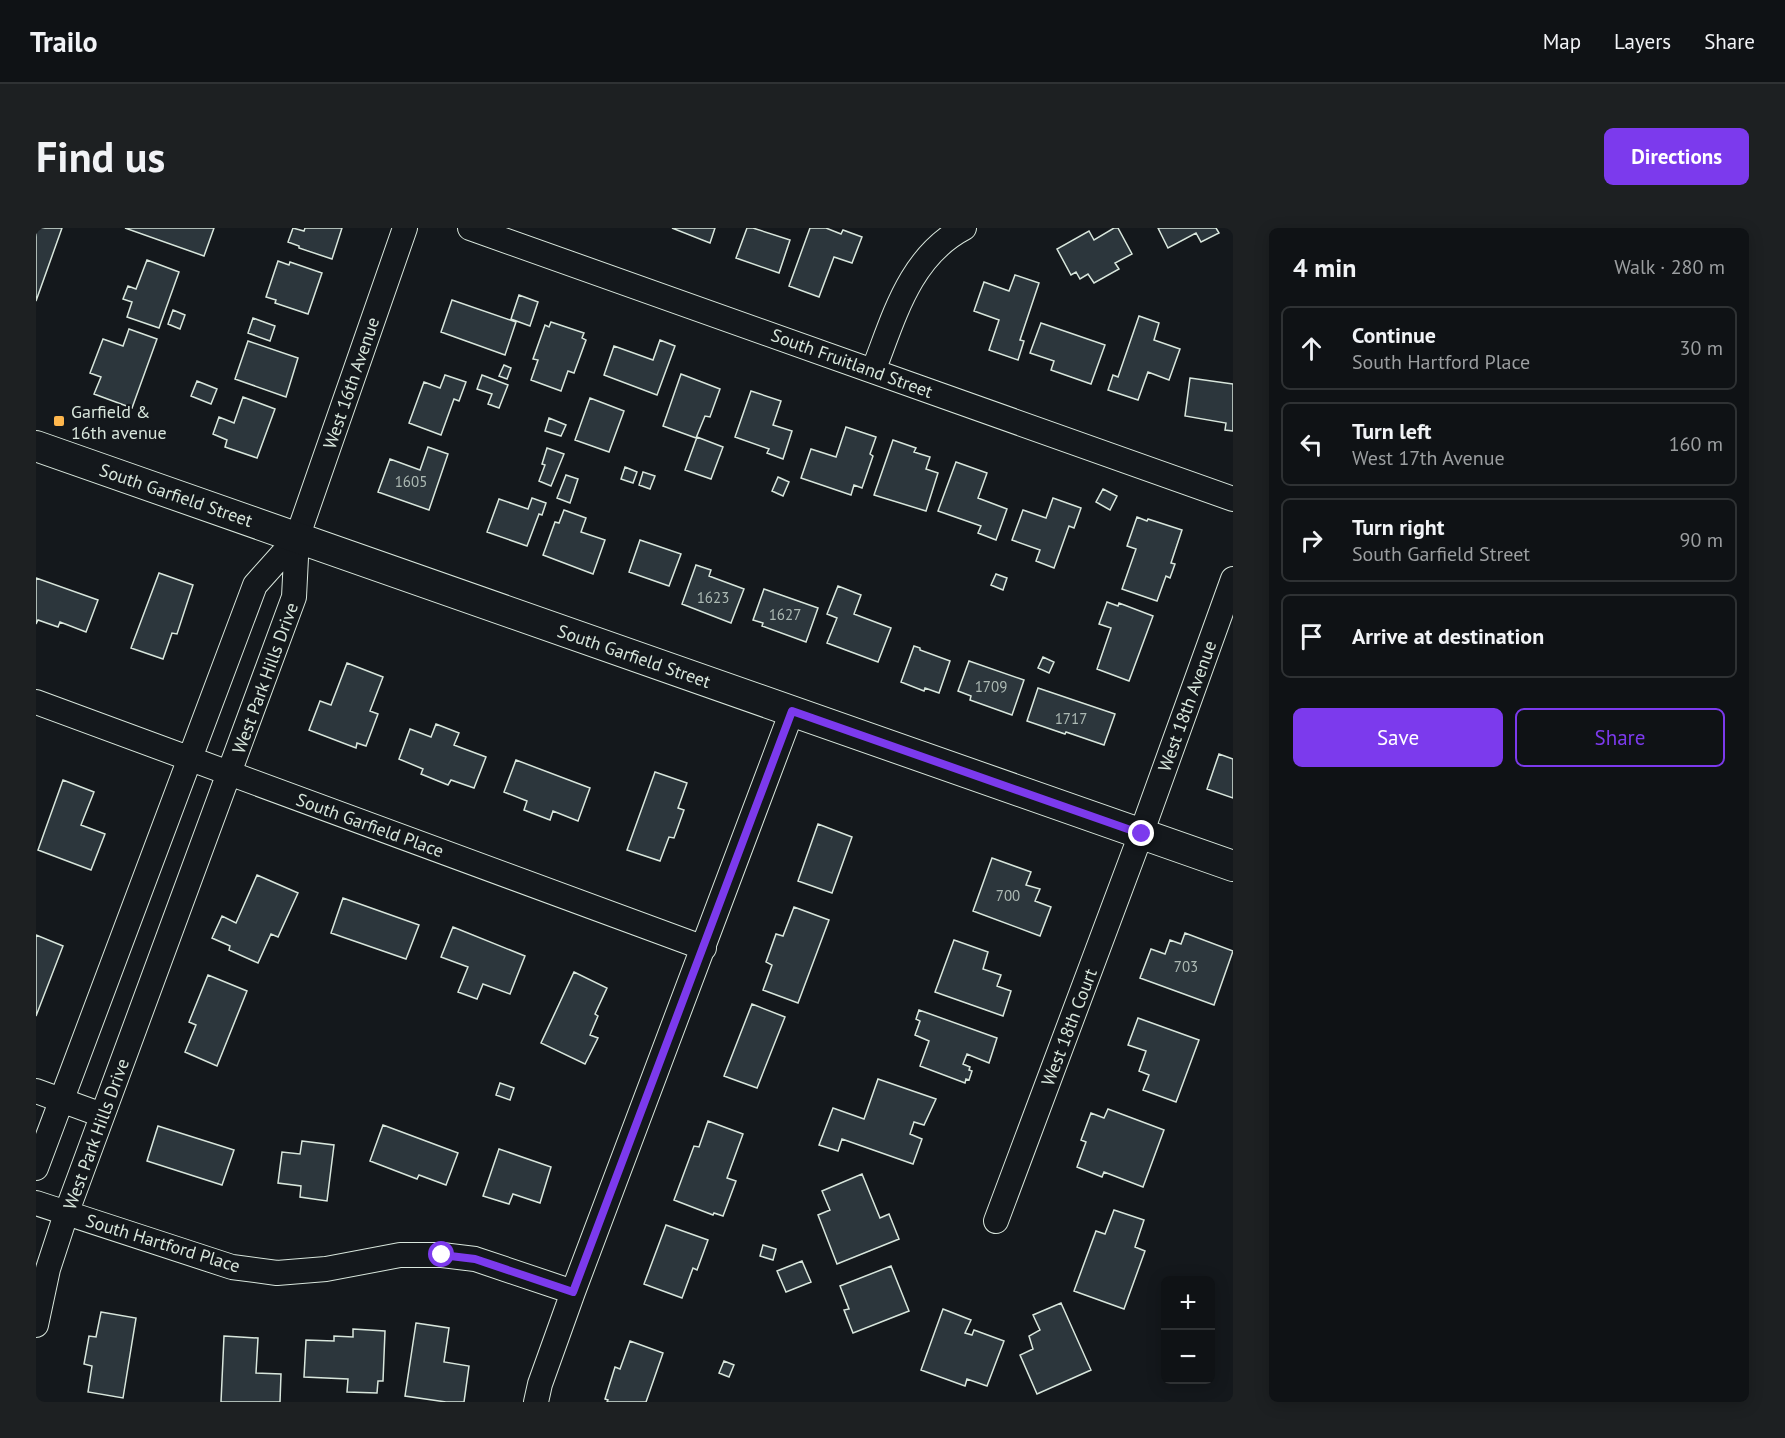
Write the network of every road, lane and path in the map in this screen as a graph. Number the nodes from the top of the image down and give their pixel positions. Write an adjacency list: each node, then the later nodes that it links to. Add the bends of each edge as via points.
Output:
1 (405, 228): 7 (street, West 16th Avenue)
2 (470, 228): 4 (street, South Fruitland Street)
3 (964, 228): 4 (street, via 931,252 915,272)
4 (873, 371): 6 (street, South Fruitland Street)
5 (36, 446): 7 (street, South Garfield Street)
6 (1233, 499)
7 (297, 538): 10 (street, South Garfield Street); 11 (street, via 255,585); 12 (street, West Park Hills Drive, via 294,597)
8 (1233, 579): 13 (street, West 18th Avenue)
9 (36, 702): 11 (street, South Garfield Place)
10 (792, 711): 13 (street, South Garfield Street); 15 (street)
11 (190, 759): 12 (street, South Garfield Place); 17 (street)
12 (230, 774): 15 (street, South Garfield Place); 18 (street, West Park Hills Drive)
13 (1142, 834): 14 (street, South Garfield Street); 22 (street, West 18th Court)
14 (1233, 866)
15 (704, 948): 23 (street)
16 (36, 1091): 17 (street)
17 (61, 1100): 18 (street); 19 (street)
18 (102, 1115): 21 (street, West Park Hills Drive)
19 (36, 1168)
20 (36, 1203): 21 (street, South Hartford Place)
21 (66, 1214): 23 (street, South Hartford Place, via 232,1267 277,1273 326,1269 400,1255 442,1255 475,1259); 24 (street, West Park Hills Drive, via 48,1269)
22 (996, 1221)
23 (573, 1292): 25 (street)
24 (36, 1325)
25 (536, 1402)

